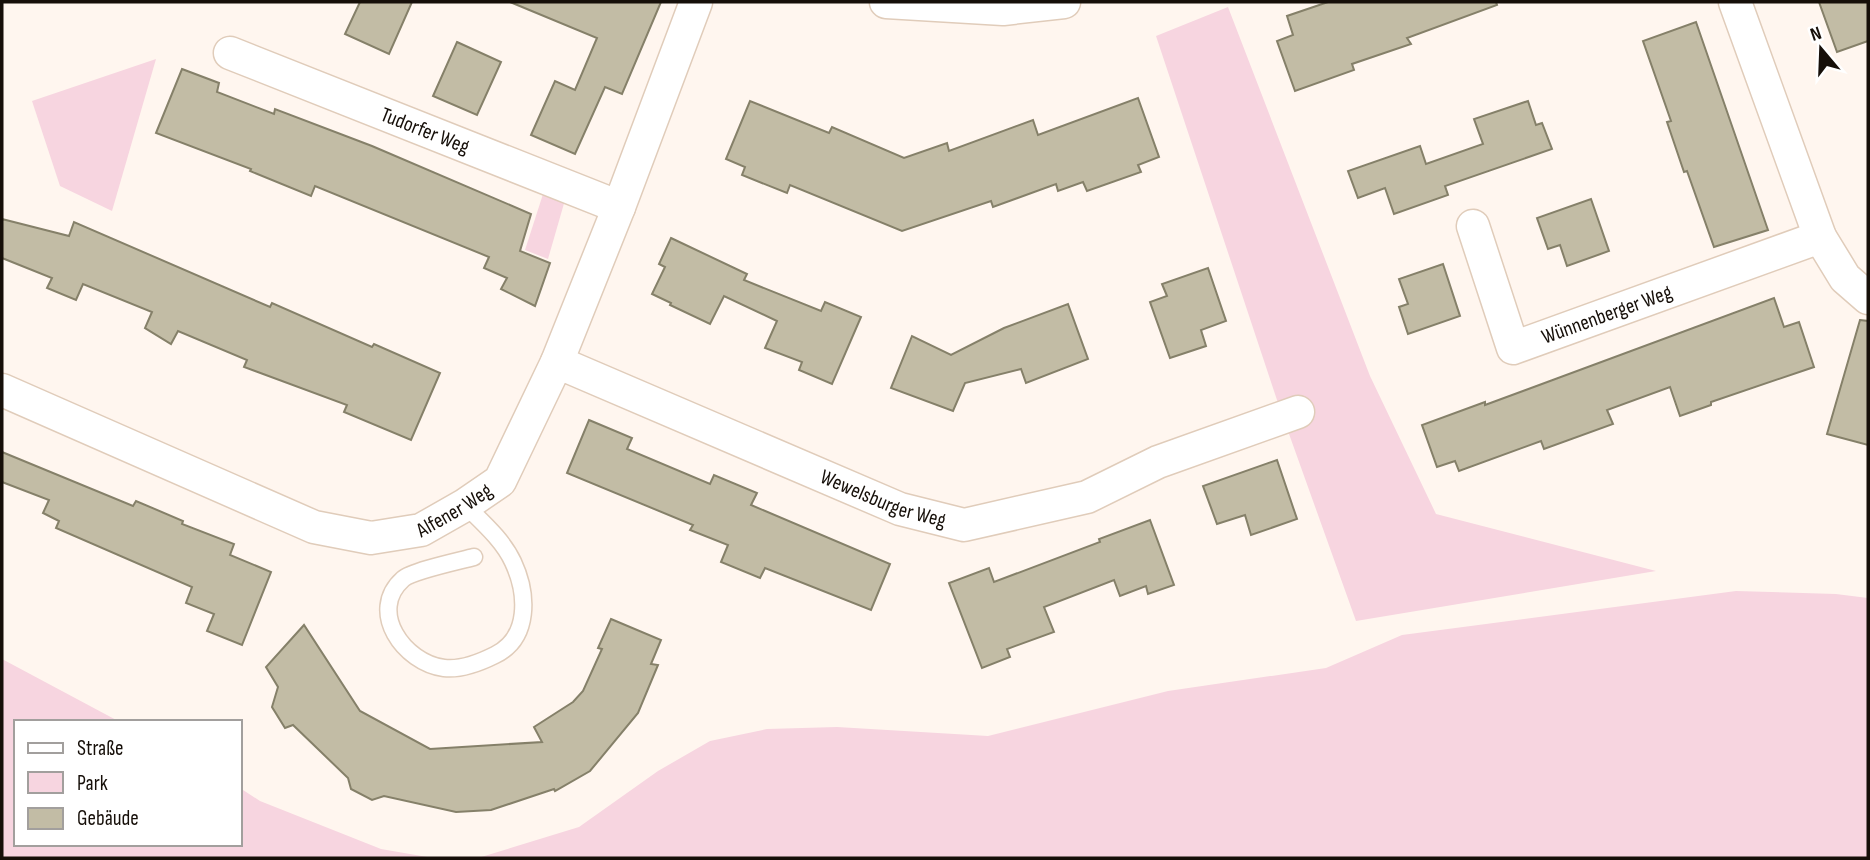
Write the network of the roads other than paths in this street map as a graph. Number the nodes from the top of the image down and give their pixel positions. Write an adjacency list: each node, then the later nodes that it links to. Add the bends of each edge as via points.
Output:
1 (696, 2): 6 (street, Alfener Weg)
2 (886, 2): 3 (street, via 1003,9)
3 (1064, 2)
4 (1735, 2): 8 (street)
5 (230, 53): 6 (street, Tudorfer Weg)
6 (620, 207): 10 (street, Alfener Weg)
7 (1473, 226): 8 (street, Wünnenberger Weg, via 1513,348)
8 (1820, 237): 9 (street, via 1845,278)
9 (1868, 298)
10 (556, 362): 12 (street, Wewelsburger Weg, via 900,509 964,525 1087,497 1158,462); 13 (street, Alfener Weg, via 500,481)
11 (2, 390): 13 (street, Alfener Weg, via 314,527 371,538 421,530)
12 (1298, 412)
13 (465, 505): 14 (lane, via 513,561 523,590 524,621 508,649 480,663 445,668 418,660 402,645 388,620 390,596 404,578)
14 (474, 557)

